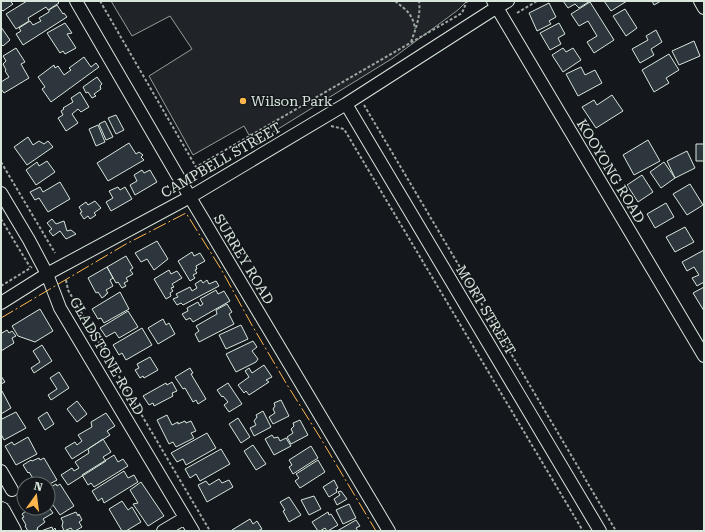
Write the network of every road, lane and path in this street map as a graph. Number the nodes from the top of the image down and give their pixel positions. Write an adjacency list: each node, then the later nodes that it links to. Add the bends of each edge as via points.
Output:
1 (76, 1): 19 (street, SURREY ROAD)
2 (100, 1): 13 (path, via 196,167)
3 (395, 1): 12 (path, via 411,15)
4 (419, 1): 12 (path)
5 (467, 1): 13 (path, via 462,13)
6 (508, 1): 9 (street, CAMPBELL STREET)
7 (537, 1): 11 (path)
8 (700, 1): 10 (street)
9 (495, 4): 14 (street, CAMPBELL STREET); 27 (street, KOOYONG ROAD)
10 (704, 8)
11 (517, 13)
12 (416, 30): 13 (path)
13 (411, 43)
14 (346, 104): 19 (street, CAMPBELL STREET); 38 (street, MORT STREET)
15 (363, 104): 39 (path)
16 (328, 125): 37 (path, via 344,129)
17 (1, 162): 21 (path)
18 (1, 193): 22 (street, GLADSTONE ROAD, via 29,240)
19 (190, 197): 23 (street, CAMPBELL STREET); 36 (street, SURREY ROAD)
20 (1, 219): 22 (path)
21 (56, 253)
22 (35, 265): 23 (street, GLADSTONE ROAD); 25 (path)
23 (47, 274): 26 (street, CAMPBELL STREET); 31 (street, GLADSTONE ROAD, via 60,308)
24 (66, 280): 35 (path, via 68,290)
25 (1, 286)
26 (1, 303)
27 (704, 356)
28 (1, 471): 29 (street)
29 (12, 490)
30 (1, 511): 32 (highway)
31 (185, 518): 33 (street); 34 (street, GLADSTONE ROAD)
32 (12, 531)
33 (163, 531)
34 (193, 531)
35 (210, 531)
36 (389, 531)
37 (583, 531)
38 (600, 531)
39 (616, 531)

